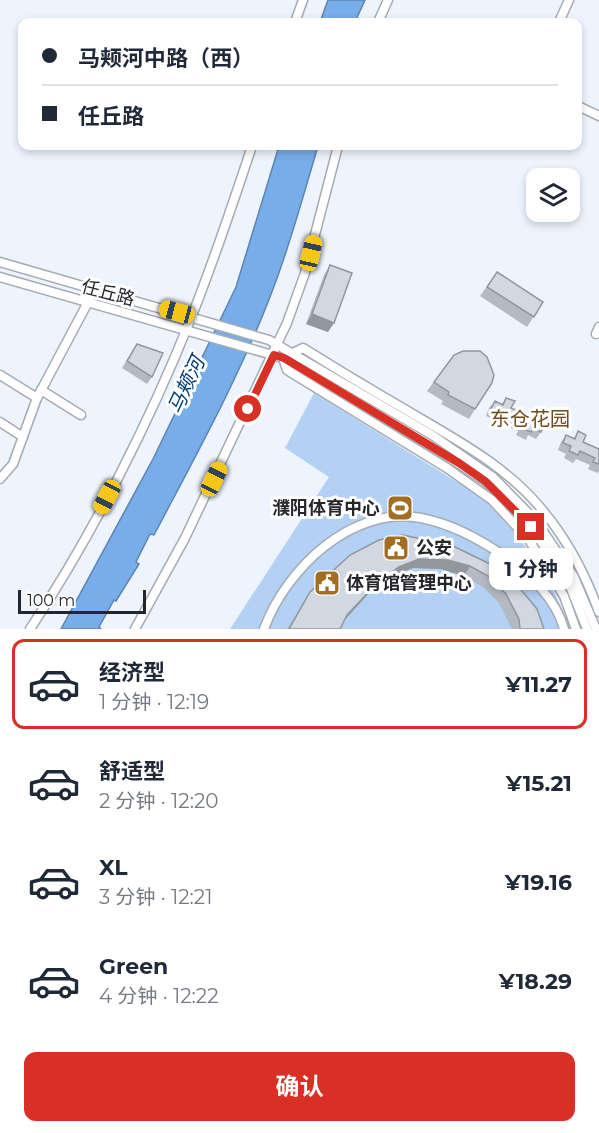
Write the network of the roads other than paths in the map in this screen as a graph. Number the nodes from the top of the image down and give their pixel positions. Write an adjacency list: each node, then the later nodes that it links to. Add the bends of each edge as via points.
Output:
1 (303, 0): 4 (street)
2 (388, 0): 5 (street)
3 (569, 0): 6 (street)
4 (296, 18)
5 (380, 18)
6 (561, 18)
7 (582, 108): 8 (street)
8 (599, 116)
9 (251, 150): 15 (street)
10 (337, 150): 17 (street, via 305,273)
11 (0, 262): 13 (street, 任丘路)
12 (0, 277): 14 (street, 任丘路)
13 (95, 290): 14 (street); 15 (street, 任丘路)
14 (88, 301): 16 (street, 任丘路); 22 (street)
15 (192, 316): 16 (street); 17 (street, 任丘路)
16 (187, 329): 19 (street, 任丘路); 28 (street, via 100,510)
17 (278, 344): 18 (street, 任丘路); 19 (street)
18 (293, 353): 27 (street, via 303,348 456,438 510,479 543,510 558,532 590,586); 34 (street, 任丘路, via 432,435 493,477 557,548)
19 (274, 355): 20 (street, 任丘路); 29 (street, via 185,538)
20 (284, 358): 32 (street, via 287,369 457,474 492,500 529,540 564,596); 33 (street, 任丘路, via 485,481 550,551 568,581)
21 (0, 375): 22 (street)
22 (39, 394): 23 (street); 25 (street)
23 (81, 415)
24 (0, 422): 25 (street)
25 (23, 437): 26 (street, via 13,464)
26 (0, 479)
27 (599, 612)
28 (30, 629)
29 (135, 629)
30 (264, 629): 31 (street, via 279,597 317,554 348,532 396,517 444,525 493,548 535,581 553,602)
31 (564, 629)
32 (576, 629)
33 (587, 629)
34 (596, 629)

